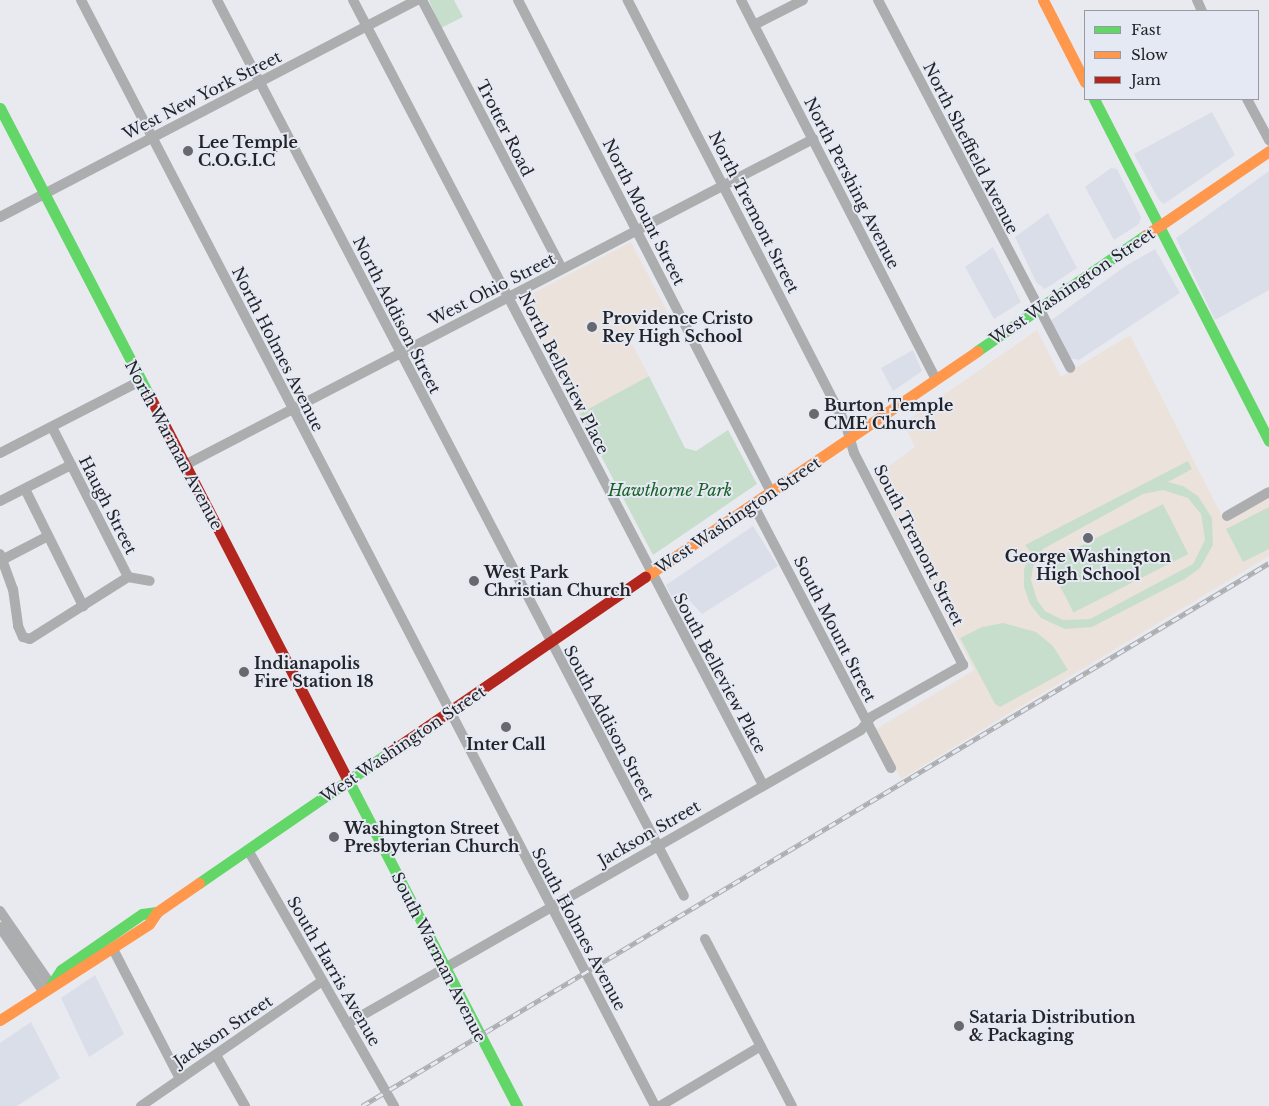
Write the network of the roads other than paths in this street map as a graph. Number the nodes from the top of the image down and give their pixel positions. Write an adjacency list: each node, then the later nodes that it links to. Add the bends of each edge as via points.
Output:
1 (81, 0): 19 (street, North Holmes Avenue)
2 (217, 0): 15 (street, North Addison Street)
3 (354, 0): 13 (street, North Belleview Place)
4 (417, 0): 13 (street, West New York Street)
5 (422, 0): 28 (street, Trotter Road)
6 (518, 0): 27 (street, North Mount Street)
7 (628, 0): 23 (street, North Tremont Street)
8 (741, 0): 12 (street, North Pershing Avenue)
9 (803, 0): 12 (street)
10 (878, 0): 30 (street, North Sheffield Avenue)
11 (1043, 0): 14 (main road)
12 (754, 25): 20 (street, North Pershing Avenue)
13 (367, 26): 15 (street, West New York Street); 29 (street, North Belleview Place)
14 (1084, 80)
15 (260, 82): 19 (street, West New York Street); 31 (street, North Addison Street)
16 (1094, 100): 26 (main road)
17 (1248, 100): 21 (street)
18 (0, 108): 24 (main road, North Warman Avenue)
19 (152, 138): 24 (street, West New York Street); 35 (street, North Holmes Avenue)
20 (813, 139): 23 (street, West Ohio Street); 33 (street, North Pershing Avenue)
21 (1269, 140)
22 (1269, 151): 26 (main road, West Washington Street)
23 (723, 186): 27 (street, West Ohio Street); 37 (street, North Tremont Street, via 846,425)
24 (44, 194): 25 (street, West New York Street); 34 (main road, North Warman Avenue)
25 (0, 216)
26 (1157, 228): 30 (main road, West Washington Street); 38 (main road)
27 (636, 231): 28 (street, West Ohio Street); 43 (street, North Mount Street)
28 (562, 269): 29 (street, West Ohio Street)
29 (508, 297): 31 (street, West Ohio Street); 50 (street, North Belleview Place)
30 (1037, 310): 32 (street, North Sheffield Avenue); 33 (main road, West Washington Street)
31 (400, 353): 35 (street, West Ohio Street); 54 (street, North Addison Street)
32 (1070, 368)
33 (936, 380): 37 (main road, West Washington Street)
34 (140, 381): 36 (street); 41 (main road, North Warman Avenue)
35 (292, 409): 41 (street, West Ohio Street); 56 (street, North Holmes Avenue)
36 (52, 427): 39 (street); 40 (street, Haugh Street)
37 (850, 439): 43 (main road, West Washington Street); 55 (street, South Tremont Street, via 854,453)
38 (1269, 441)
39 (0, 453)
40 (72, 465): 42 (street); 51 (street, Haugh Street)
41 (185, 465): 59 (main road, North Warman Avenue)
42 (25, 489): 45 (street); 48 (street)
43 (771, 492): 46 (main road, West Washington Street)
44 (1269, 492): 47 (street)
45 (0, 501)
46 (753, 504): 50 (main road, West Washington Street); 57 (street, South Mount Street)
47 (1227, 516)
48 (48, 536): 49 (street); 53 (street)
49 (1, 558): 53 (street, via 13,588 18,626 23,637 30,639 39,635)
50 (651, 574): 54 (main road, West Washington Street); 60 (street, South Belleview Place)
51 (128, 577): 52 (street, Haugh Street); 53 (street)
52 (150, 581)
53 (83, 606)
54 (550, 644): 56 (main road, West Washington Street); 61 (street, South Addison Street)
55 (963, 665): 57 (street, Jackson Street)
56 (449, 712): 59 (main road, West Washington Street); 64 (street, South Holmes Avenue)
57 (867, 723): 58 (street, South Mount Street); 60 (street, Jackson Street, via 861,730)
58 (891, 768)
59 (348, 781): 62 (main road, West Washington Street); 70 (main road, South Warman Avenue)
60 (763, 786): 61 (street, Jackson Street)
61 (658, 846): 63 (street, South Addison Street); 64 (street, Jackson Street)
62 (248, 850): 66 (main road, West Washington Street); 71 (street, South Harris Avenue)
63 (684, 896)
64 (552, 907): 70 (street, Jackson Street); 82 (street, South Holmes Avenue)
65 (0, 911): 72 (street)
66 (157, 912): 69 (main road, West Washington Street, via 149,924); 72 (main road, West Washington Street, via 142,914 61,970)
67 (0, 927): 72 (street)
68 (706, 939): 75 (street)
69 (113, 949): 72 (main road, West Washington Street, via 68,979); 77 (street)
70 (445, 968): 74 (street, Jackson Street); 81 (main road, South Warman Avenue)
71 (322, 981): 74 (street, South Harris Avenue); 76 (street, Jackson Street)
72 (47, 988): 73 (main road, West Washington Street)
73 (0, 1020)
74 (347, 1024): 80 (street, South Harris Avenue)
75 (761, 1046): 83 (street); 84 (street)
76 (216, 1055): 77 (street, Jackson Street); 79 (street)
77 (180, 1079): 78 (street, Jackson Street)
78 (141, 1106)
79 (245, 1106)
80 (394, 1106)
81 (517, 1106)
82 (655, 1106)
83 (660, 1106)
84 (792, 1106)

